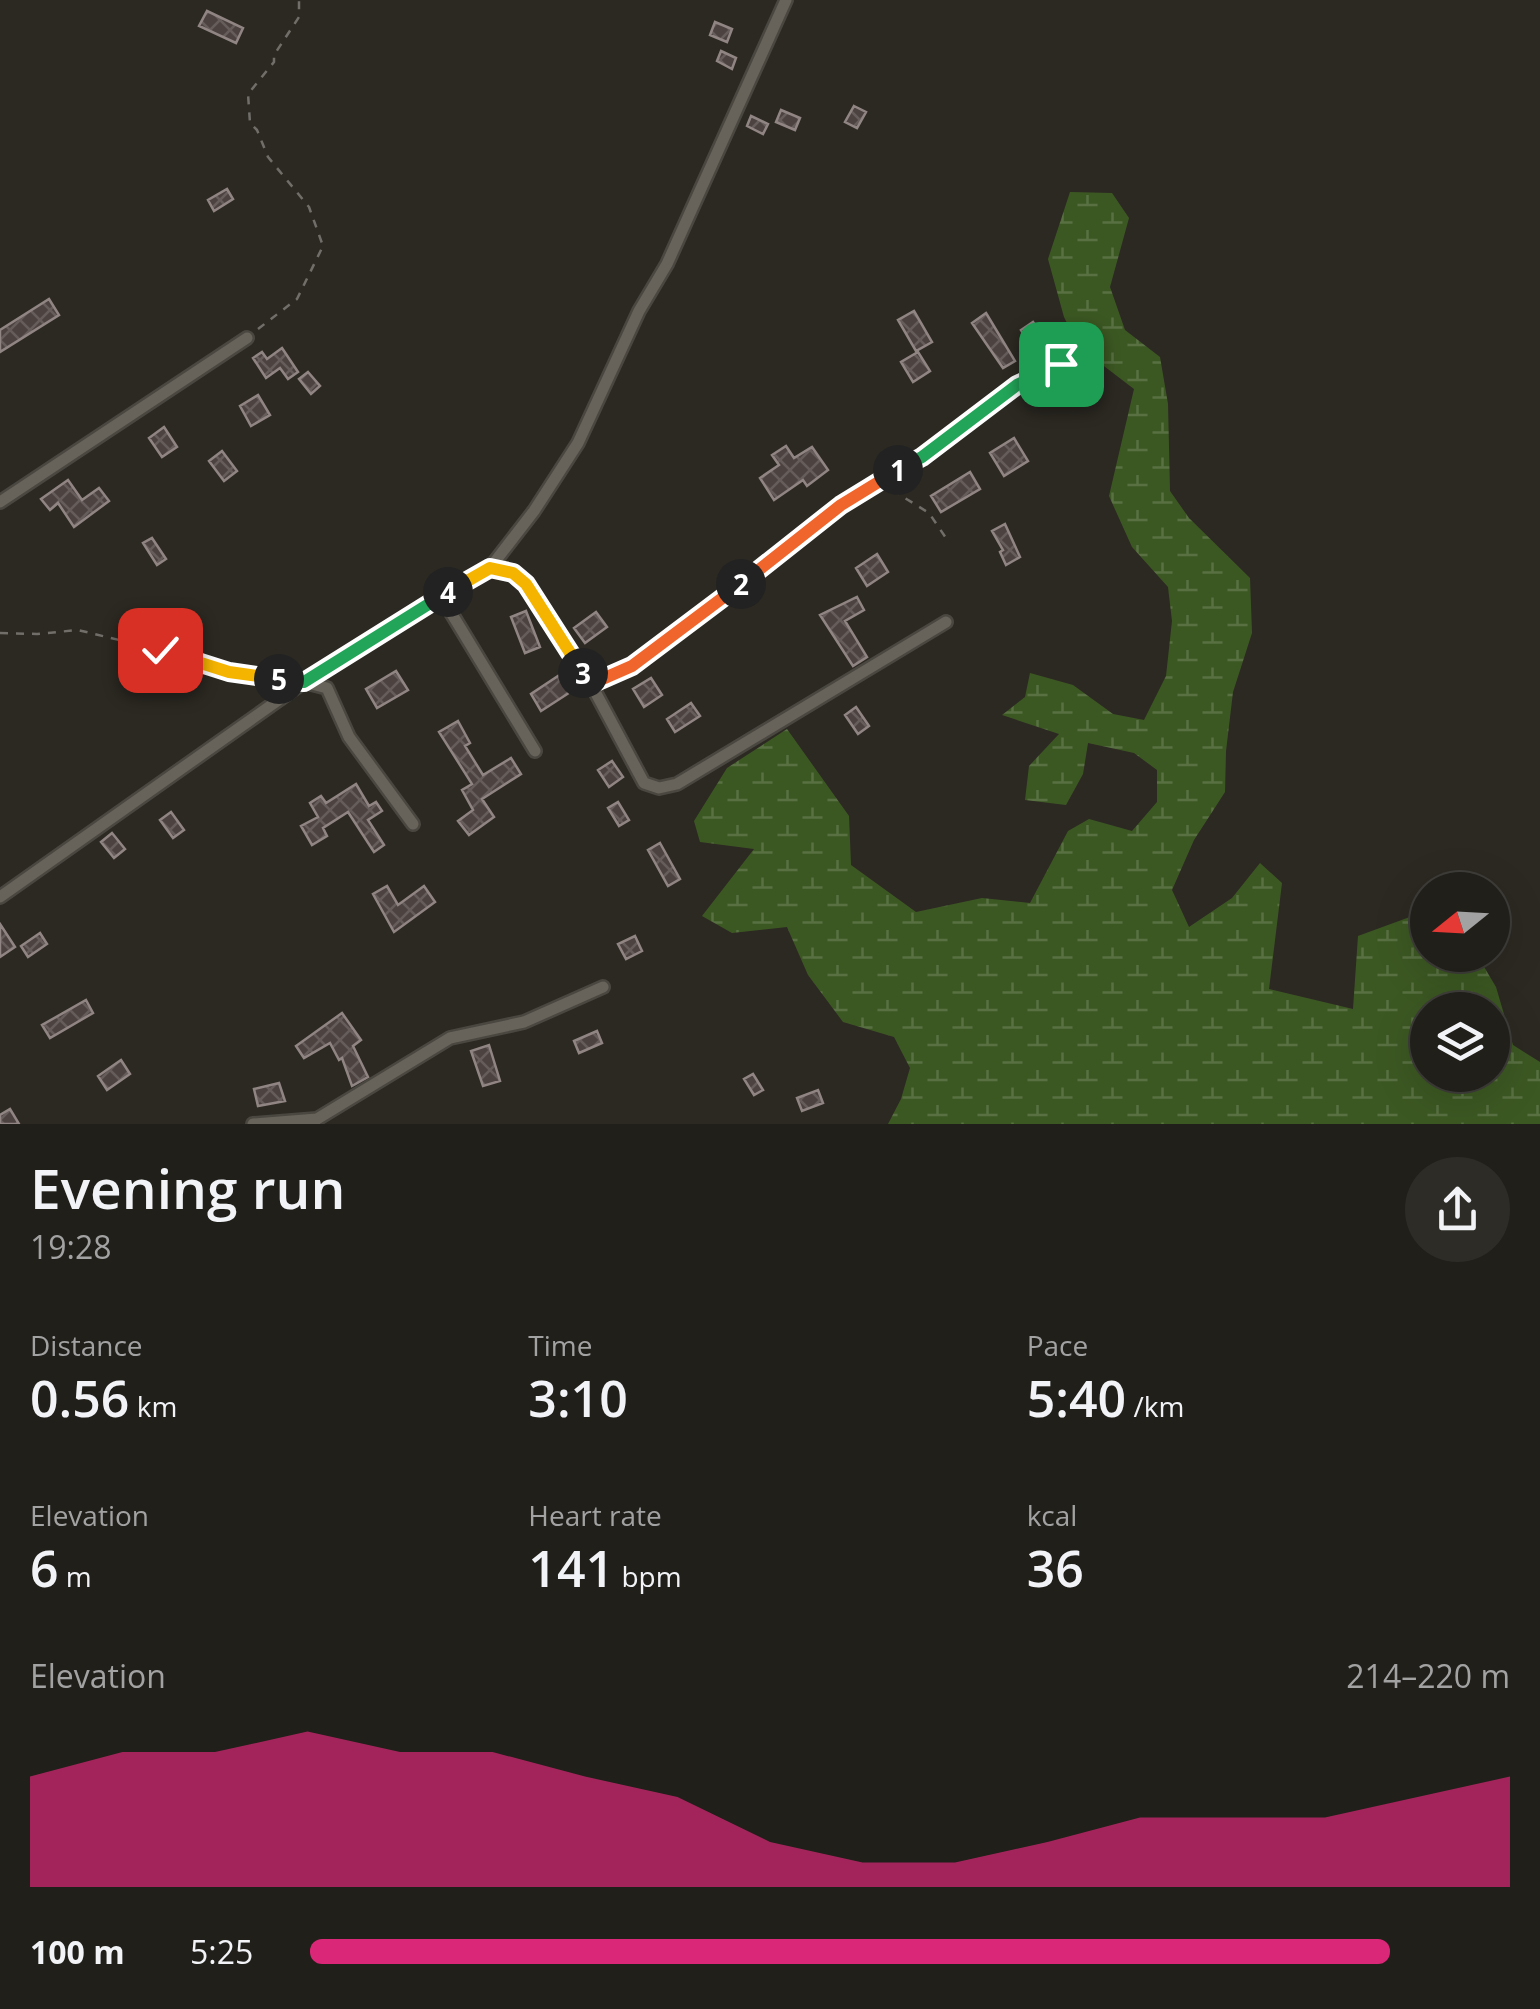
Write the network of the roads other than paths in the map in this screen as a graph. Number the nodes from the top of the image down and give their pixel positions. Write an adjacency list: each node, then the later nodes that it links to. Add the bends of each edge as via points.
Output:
1 (786, 0): 5 (street, via 578,444)
2 (247, 338): 4 (street)
3 (1073, 359): 9 (street, via 1017,385 922,457 878,480 632,666)
4 (0, 502)
5 (490, 568): 6 (street); 9 (street, via 526,584)
6 (440, 596): 8 (street); 10 (street)
7 (946, 622): 9 (street, via 676,784 659,788 644,783)
8 (304, 682): 11 (street, via 327,688 349,737); 12 (street)
9 (591, 684)
10 (535, 751)
11 (413, 824)
12 (0, 897)
13 (603, 987): 14 (street, via 524,1022 450,1038 317,1119)
14 (253, 1124)

